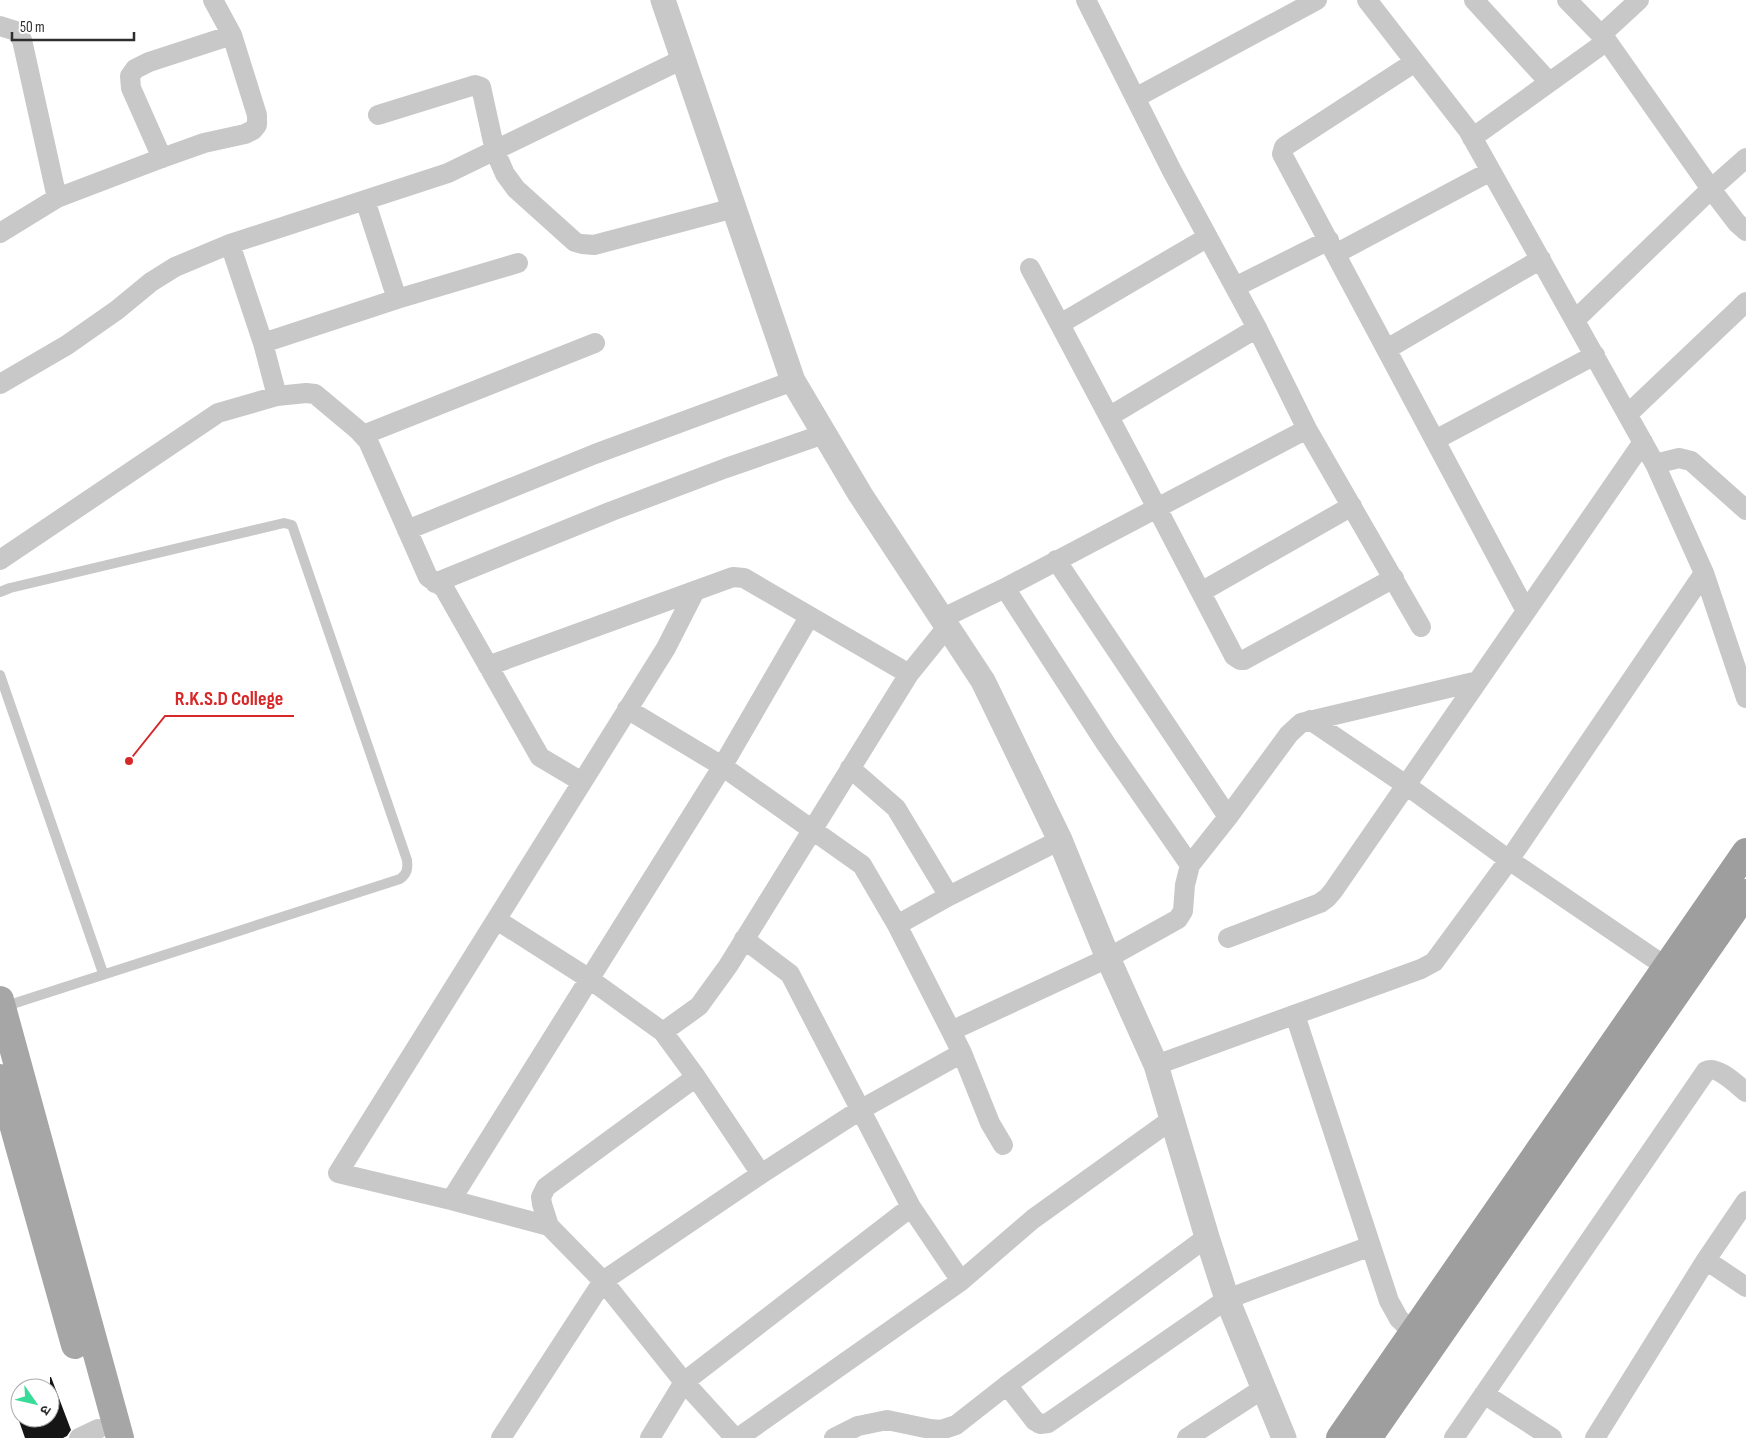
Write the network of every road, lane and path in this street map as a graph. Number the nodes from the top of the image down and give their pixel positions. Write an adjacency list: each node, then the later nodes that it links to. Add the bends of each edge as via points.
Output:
1 (213, 0): 10 (street)
2 (663, 0): 12 (street)
3 (1086, 0): 15 (street)
4 (1317, 0): 15 (street)
5 (1367, 0): 13 (street)
6 (1474, 0): 14 (street)
7 (1567, 0): 11 (street)
8 (1639, 0): 11 (street)
9 (0, 26): 23 (street, via 16,31 22,40)
10 (232, 35): 19 (street, via 257,115 257,125 245,134 204,143); 19 (street, via 149,62 135,69 130,76 131,88)
11 (1604, 38): 14 (street); 22 (street)
12 (683, 59): 18 (street); 25 (street)
13 (1415, 62): 17 (street); 30 (street, via 1284,147 1282,154)
14 (1549, 82): 17 (street)
15 (1135, 98): 28 (street)
16 (378, 115): 18 (street, via 478,85 483,90)
17 (1472, 138): 21 (street)
18 (495, 151): 24 (street, via 448,173); 25 (street, via 509,181 575,242 582,244 594,245)
19 (162, 158): 23 (street)
20 (1746, 158): 22 (street)
21 (1491, 171): 30 (street); 31 (street)
22 (1711, 189): 26 (street); 37 (street)
23 (57, 198): 27 (street)
24 (365, 200): 29 (street); 35 (street)
25 (734, 208): 44 (street)
26 (1746, 231)
27 (0, 233)
28 (1208, 237): 34 (street); 38 (street)
29 (230, 244): 40 (street); 45 (street, via 175,267 67,345)
30 (1333, 246): 34 (street); 42 (street)
31 (1541, 259): 37 (street); 42 (street)
32 (518, 263): 35 (street)
33 (1030, 268): 38 (street)
34 (1235, 287): 39 (street)
35 (397, 299): 40 (street)
36 (1746, 302): 47 (street)
37 (1575, 320): 43 (street)
38 (1060, 324): 48 (street)
39 (1257, 328): 48 (street); 49 (street)
40 (263, 343): 46 (street)
41 (595, 343): 51 (street)
42 (1387, 349): 52 (street)
43 (1595, 355): 47 (street); 52 (street)
44 (793, 380): 50 (street); 58 (street, via 595,454)
45 (0, 384)
46 (277, 396): 51 (street, via 315,394); 59 (street, via 218,413)
47 (1628, 414): 53 (street)
48 (1110, 416): 56 (street)
49 (1307, 429): 55 (street); 56 (street)
50 (824, 434): 63 (street, via 621,507); 70 (street)
51 (363, 435): 58 (street)
52 (1435, 440): 68 (street)
53 (1643, 442): 54 (street); 68 (street)
54 (1655, 464): 57 (street, via 1679,458 1691,461); 61 (street)
55 (1352, 506): 62 (street); 67 (street)
56 (1156, 508): 60 (street); 67 (street)
57 (1746, 510)
58 (408, 530): 63 (street, via 428,577)
59 (0, 560)
60 (1056, 560): 64 (street); 83 (street)
61 (1704, 573): 76 (street); 87 (street)
62 (1394, 578): 67 (street, via 1244,660 1234,656); 71 (street)
63 (435, 584): 72 (street, via 444,588)
64 (1005, 588): 70 (street); 88 (street, via 1106,744)
65 (695, 591): 69 (street, via 733,577 744,578); 72 (street); 77 (street, via 666,648)
66 (0, 592): 97 (lane, via 289,524 294,528 407,860 406,873 400,879)
67 (1201, 592)
68 (1526, 611): 75 (street)
69 (809, 617): 73 (street); 79 (street)
70 (944, 623): 73 (street); 85 (street, via 983,681)
71 (1421, 627)
72 (488, 666): 81 (street, via 540,757)
73 (908, 674): 80 (street)
74 (0, 675): 97 (lane)
75 (1478, 681): 78 (street); 82 (street)
76 (1746, 698)
77 (627, 709): 79 (street); 81 (street)
78 (1310, 720): 82 (street); 83 (street, via 1289,734)
79 (722, 766): 84 (street); 98 (street)
80 (850, 768): 84 (street); 90 (street, via 896,808)
81 (582, 782): 91 (street)
82 (1406, 785): 87 (street); 93 (street, via 1327,898)
83 (1228, 817): 88 (street)
84 (812, 829): 92 (street, via 862,865); 94 (street)
85 (1060, 840): 90 (street); 95 (street)
86 (1746, 852): 96 (highway)
87 (1509, 860): 96 (street); 100 (street, via 1434,962)
88 (1190, 865): 95 (street, via 1182,916)
89 (1746, 893): 96 (highway)
90 (949, 896): 92 (street)
91 (497, 920): 98 (street); 113 (street, via 338,1173)
92 (897, 925): 101 (street)
93 (1228, 938)
94 (744, 940): 102 (street, via 699,1006); 108 (street, via 790,974)
95 (1108, 958): 101 (street); 104 (street)
96 (1676, 973): 124 (highway); 138 (highway)
97 (103, 974): 99 (lane)
98 (588, 978): 102 (street); 113 (street)
99 (1, 1004): 130 (main road)
100 (1294, 1015): 104 (street); 118 (street)
101 (951, 1031): 103 (street)
102 (663, 1032): 105 (street)
103 (962, 1053): 108 (street); 111 (street, via 990,1123)
104 (1156, 1065): 110 (street)
105 (696, 1077): 112 (street); 116 (street, via 546,1187 541,1197)
106 (0, 1078): 109 (main road)
107 (1746, 1092): 128 (street, via 1717,1070 1706,1071)
108 (860, 1110): 112 (street); 115 (street)
109 (5, 1116): 130 (main road)
110 (1171, 1120): 117 (street); 121 (street, via 1033,1219)
111 (1003, 1145)
112 (760, 1174): 120 (street)
113 (451, 1200): 116 (street)
114 (1746, 1201): 119 (street)
115 (911, 1207): 121 (street); 125 (street)
116 (549, 1226): 120 (street)
117 (1207, 1238): 123 (street); 126 (street)
118 (1371, 1246): 123 (street); 124 (street, via 1389,1301 1399,1319)
119 (1706, 1260): 122 (street); 141 (street)
120 (603, 1281): 125 (street); 131 (street)
121 (961, 1281): 133 (street)
122 (1746, 1287)
123 (1227, 1299): 126 (street, via 1048,1423 1035,1421); 127 (street)
124 (1413, 1332): 137 (highway)
125 (684, 1382): 132 (street); 133 (street)
126 (1007, 1385): 129 (street, via 956,1425)
127 (1264, 1388): 135 (street); 136 (street)
128 (1484, 1394): 139 (street); 140 (street)
129 (924, 1433): 134 (street, via 887,1420 858,1426)
130 (100, 1436)
131 (501, 1438)
132 (650, 1438)
133 (736, 1438)
134 (834, 1438)
135 (1187, 1438)
136 (1284, 1438)
137 (1340, 1438)
138 (1368, 1438)
139 (1454, 1438)
140 (1552, 1438)
141 (1595, 1438)

